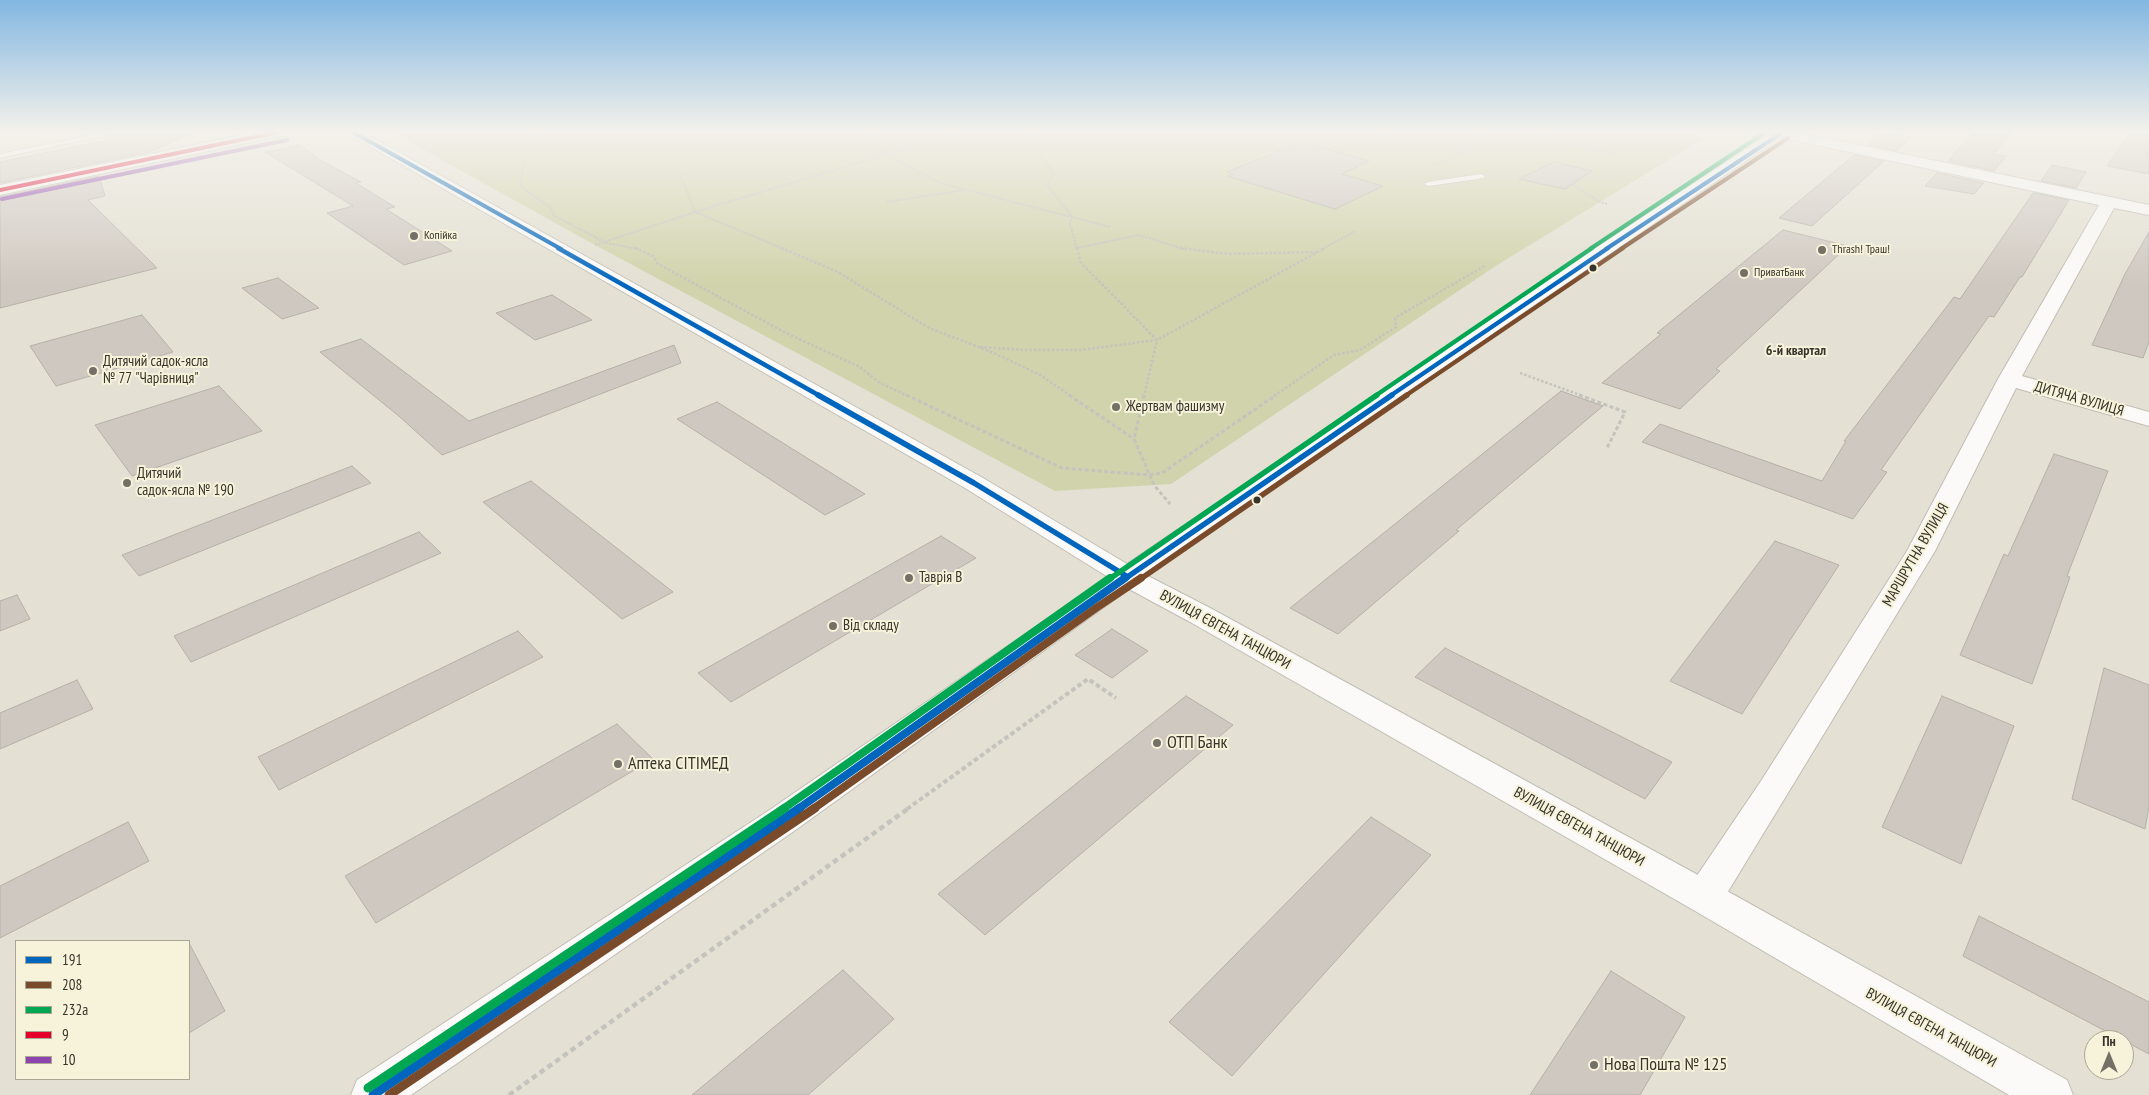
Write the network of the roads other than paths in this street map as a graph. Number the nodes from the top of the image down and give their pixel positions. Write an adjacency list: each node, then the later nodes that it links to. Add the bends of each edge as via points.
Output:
1 (38, 182): 7 (street)
2 (441, 182): 12 (street, ВУЛИЦЯ ЄВГЕНА ТАНЦЮРИ, via 974,483)
3 (1441, 182): 6 (lane)
4 (1703, 182): 12 (street)
5 (2015, 182): 8 (street)
6 (1428, 184)
7 (0, 190)
8 (2109, 202): 9 (street); 10 (street, МАРШРУТНА ВУЛИЦЯ)
9 (2149, 210)
10 (2009, 379): 11 (street, ДИТЯЧА ВУЛИЦЯ); 13 (street, МАРШРУТНА ВУЛИЦЯ, via 1921,551)
11 (2149, 419)
12 (1128, 577): 13 (street, ВУЛИЦЯ ЄВГЕНА ТАНЦЮРИ); 14 (street, via 784,819)
13 (1704, 897): 15 (street, ВУЛИЦЯ ЄВГЕНА ТАНЦЮРИ)
14 (373, 1095)
15 (2051, 1095)

